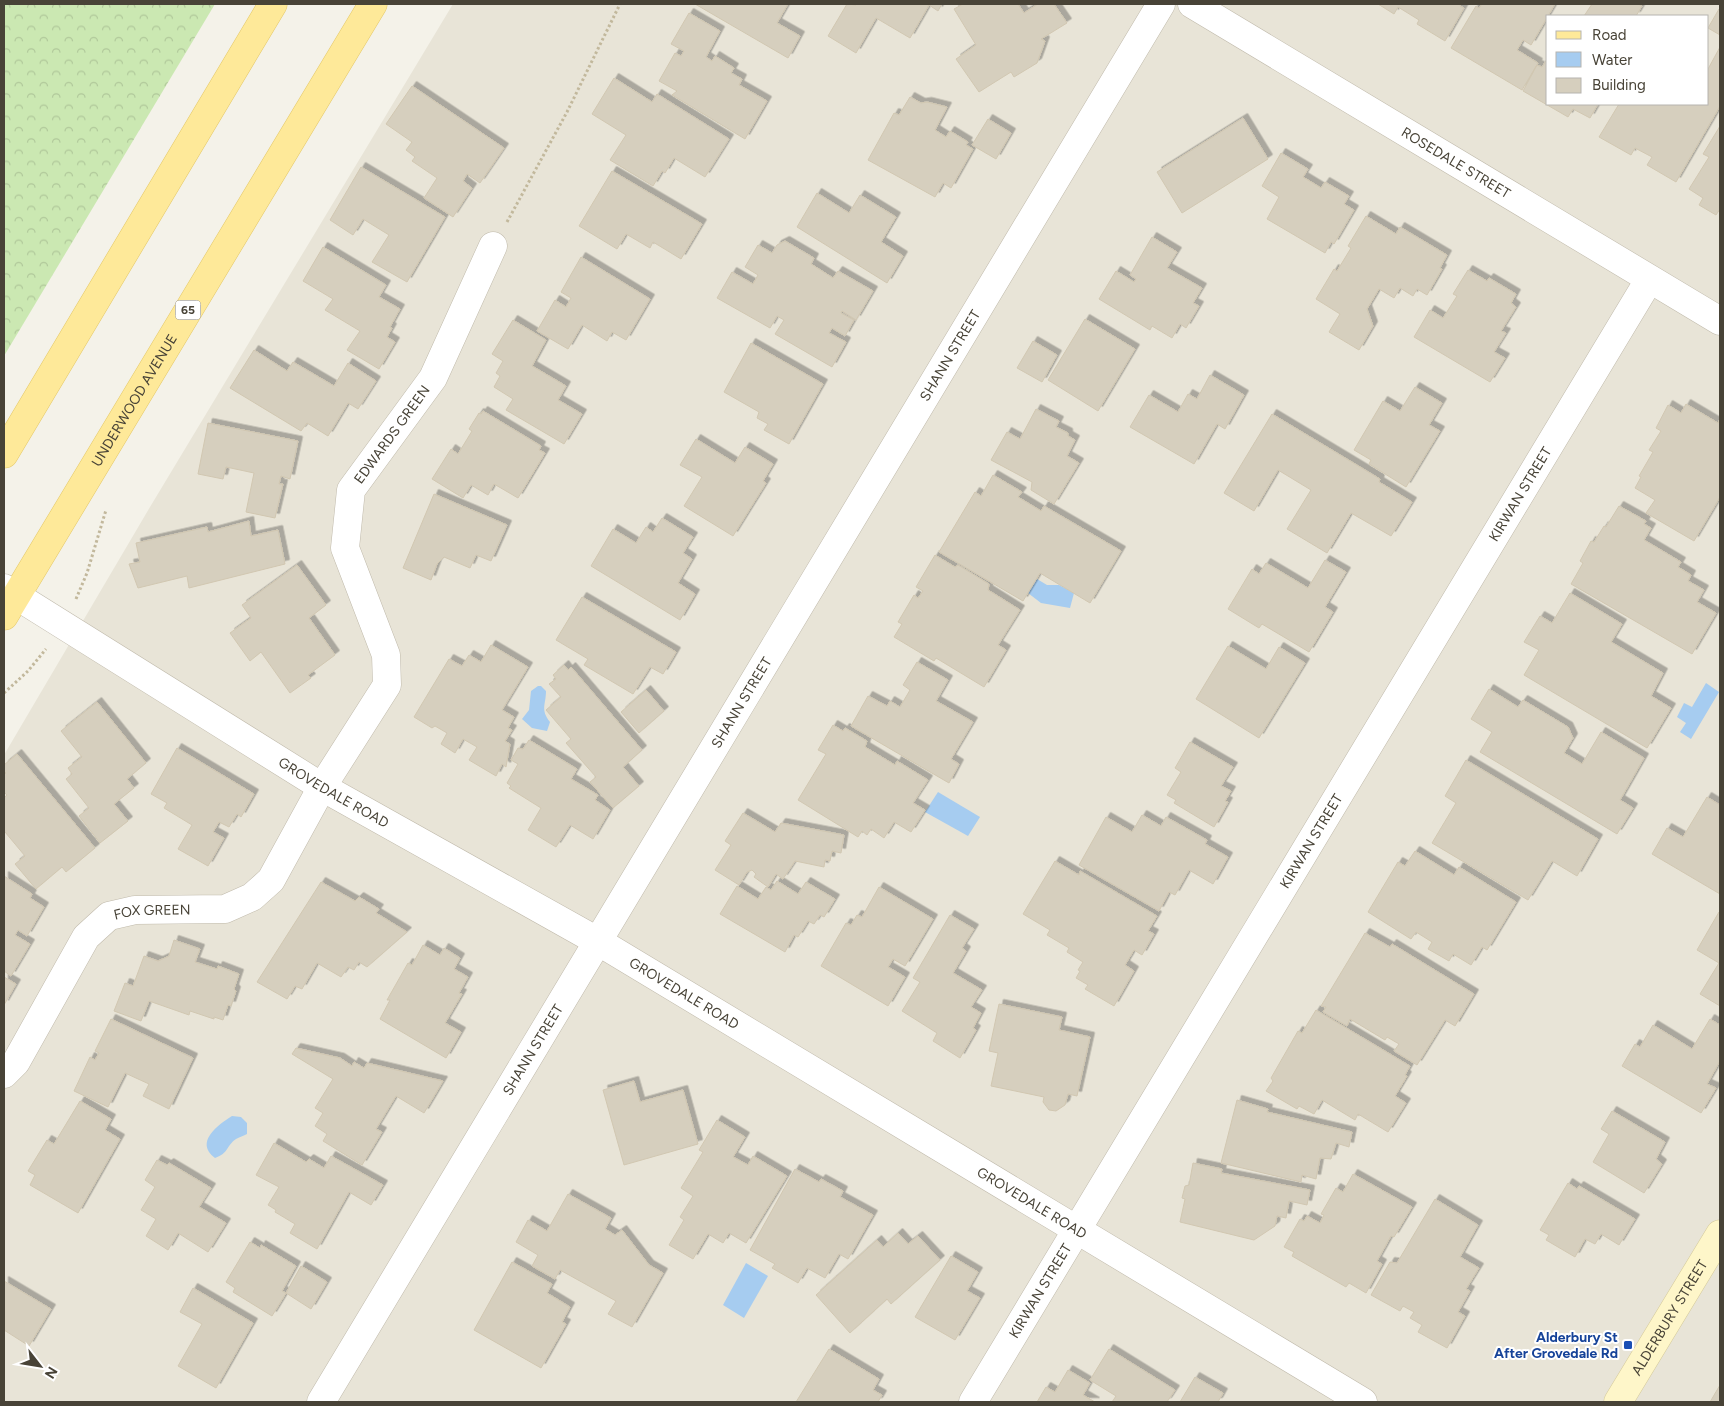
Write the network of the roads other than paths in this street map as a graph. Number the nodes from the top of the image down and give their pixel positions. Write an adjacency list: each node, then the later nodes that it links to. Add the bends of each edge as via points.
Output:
1 (273, 4): 8 (main road)
2 (373, 4): 9 (main road, UNDERWOOD AVENUE / 65)
3 (1161, 4): 11 (street, SHANN STREET)
4 (1192, 4): 6 (street, ROSEDALE STREET)
5 (493, 246): 10 (street, EDWARDS GREEN, via 433,378 350,490 345,548 386,655 387,686)
6 (1649, 280): 7 (street, ROSEDALE STREET); 13 (street, KIRWAN STREET)
7 (1720, 321)
8 (4, 454)
9 (8, 600): 10 (street, GROVEDALE ROAD)
10 (322, 787): 11 (street, GROVEDALE ROAD); 12 (street, FOX GREEN, via 271,880 252,897 224,909 135,910 109,916 86,937 16,1062)
11 (599, 942): 13 (street, GROVEDALE ROAD); 15 (street, SHANN STREET)
12 (4, 1074)
13 (1077, 1229): 16 (street, KIRWAN STREET); 17 (street, GROVEDALE ROAD)
14 (1720, 1234): 18 (street, ALDERBURY STREET)
15 (322, 1402)
16 (973, 1402)
17 (1363, 1402)
18 (1618, 1402)

